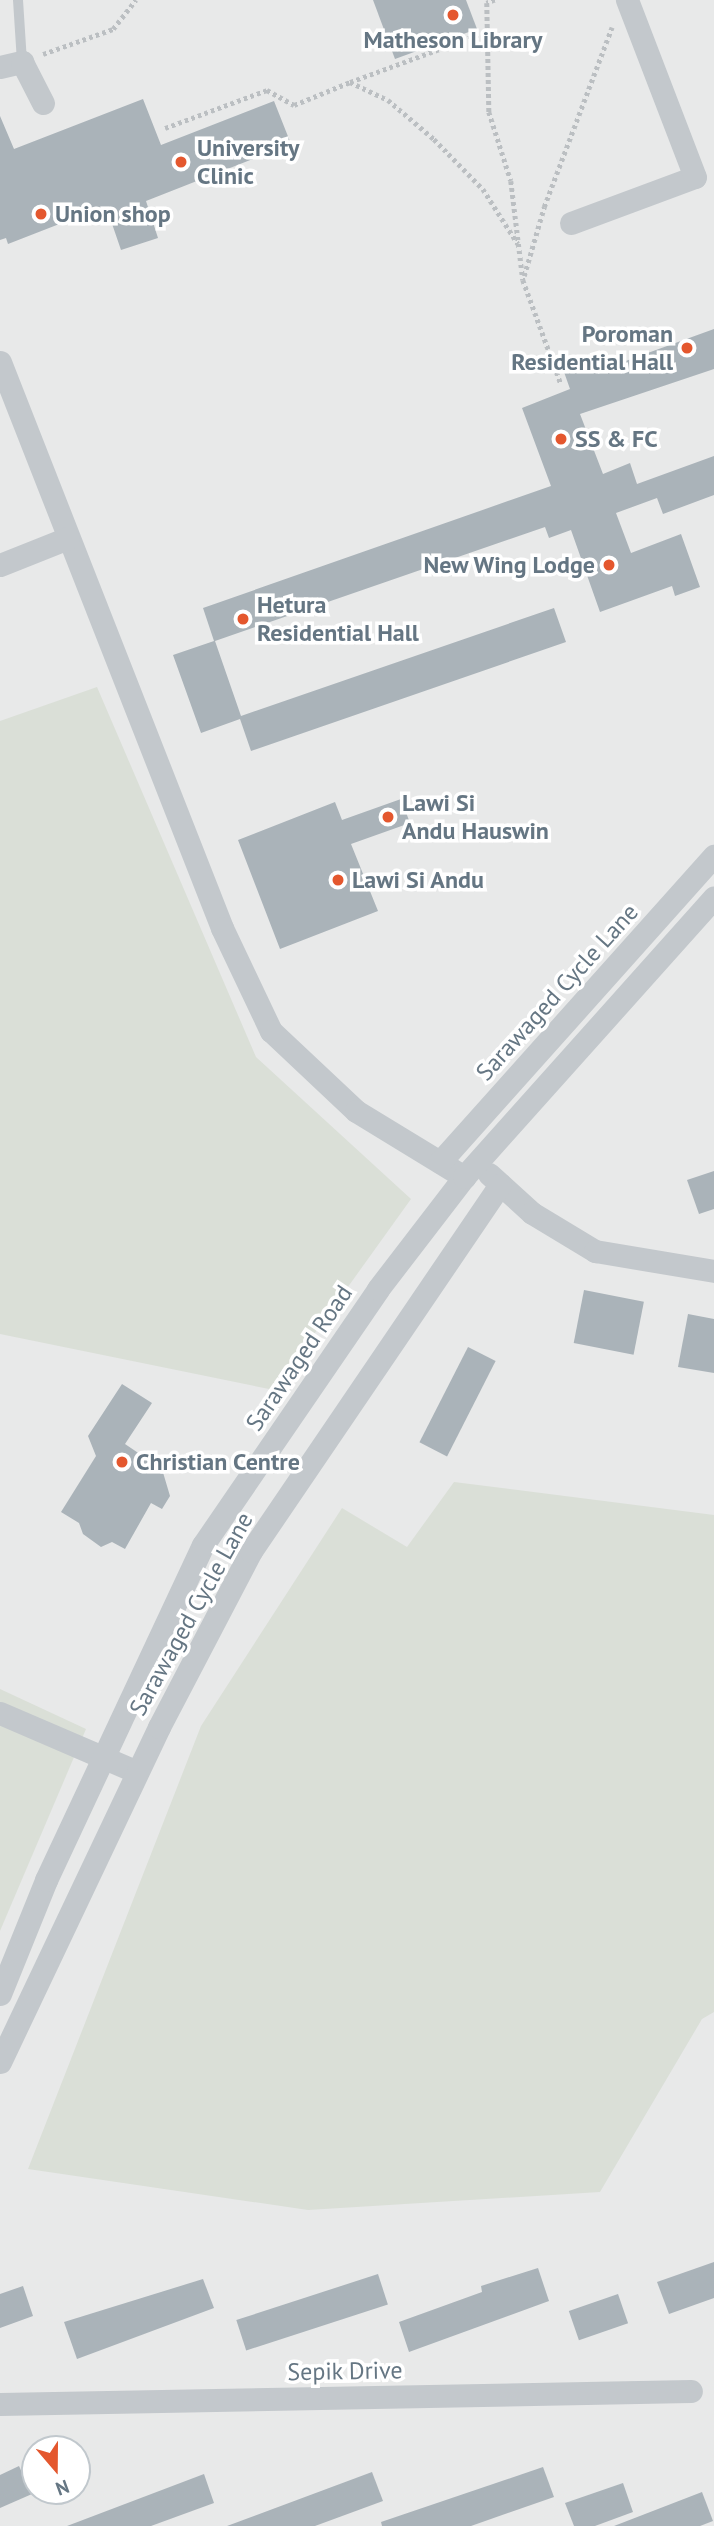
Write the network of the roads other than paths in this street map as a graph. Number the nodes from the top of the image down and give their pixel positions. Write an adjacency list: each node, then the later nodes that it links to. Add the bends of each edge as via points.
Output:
1 (18, 0): 3 (lane)
2 (627, 0): 5 (street, via 695,177)
3 (11, 64): 4 (street)
4 (43, 103)
5 (570, 223)
6 (0, 362): 7 (street)
7 (68, 538): 8 (street); 11 (street, via 222,928 271,1031 356,1111)
8 (0, 565)
9 (714, 856): 11 (street, Sarawaged Cycle Lane)
10 (714, 897): 12 (street, Sarawaged Road)
11 (440, 1162): 12 (street)
12 (470, 1170): 13 (street); 17 (street, Sarawaged Road, via 378,1289 203,1545 46,1880)
13 (500, 1184): 14 (street, via 532,1213 595,1251); 16 (street, Sarawaged Cycle Lane, via 251,1551)
14 (714, 1271)
15 (0, 1713): 16 (street)
16 (137, 1772): 18 (street, Sarawaged Cycle Lane)
17 (0, 1994)
18 (0, 2062)
19 (691, 2391): 20 (street)
20 (0, 2404)

